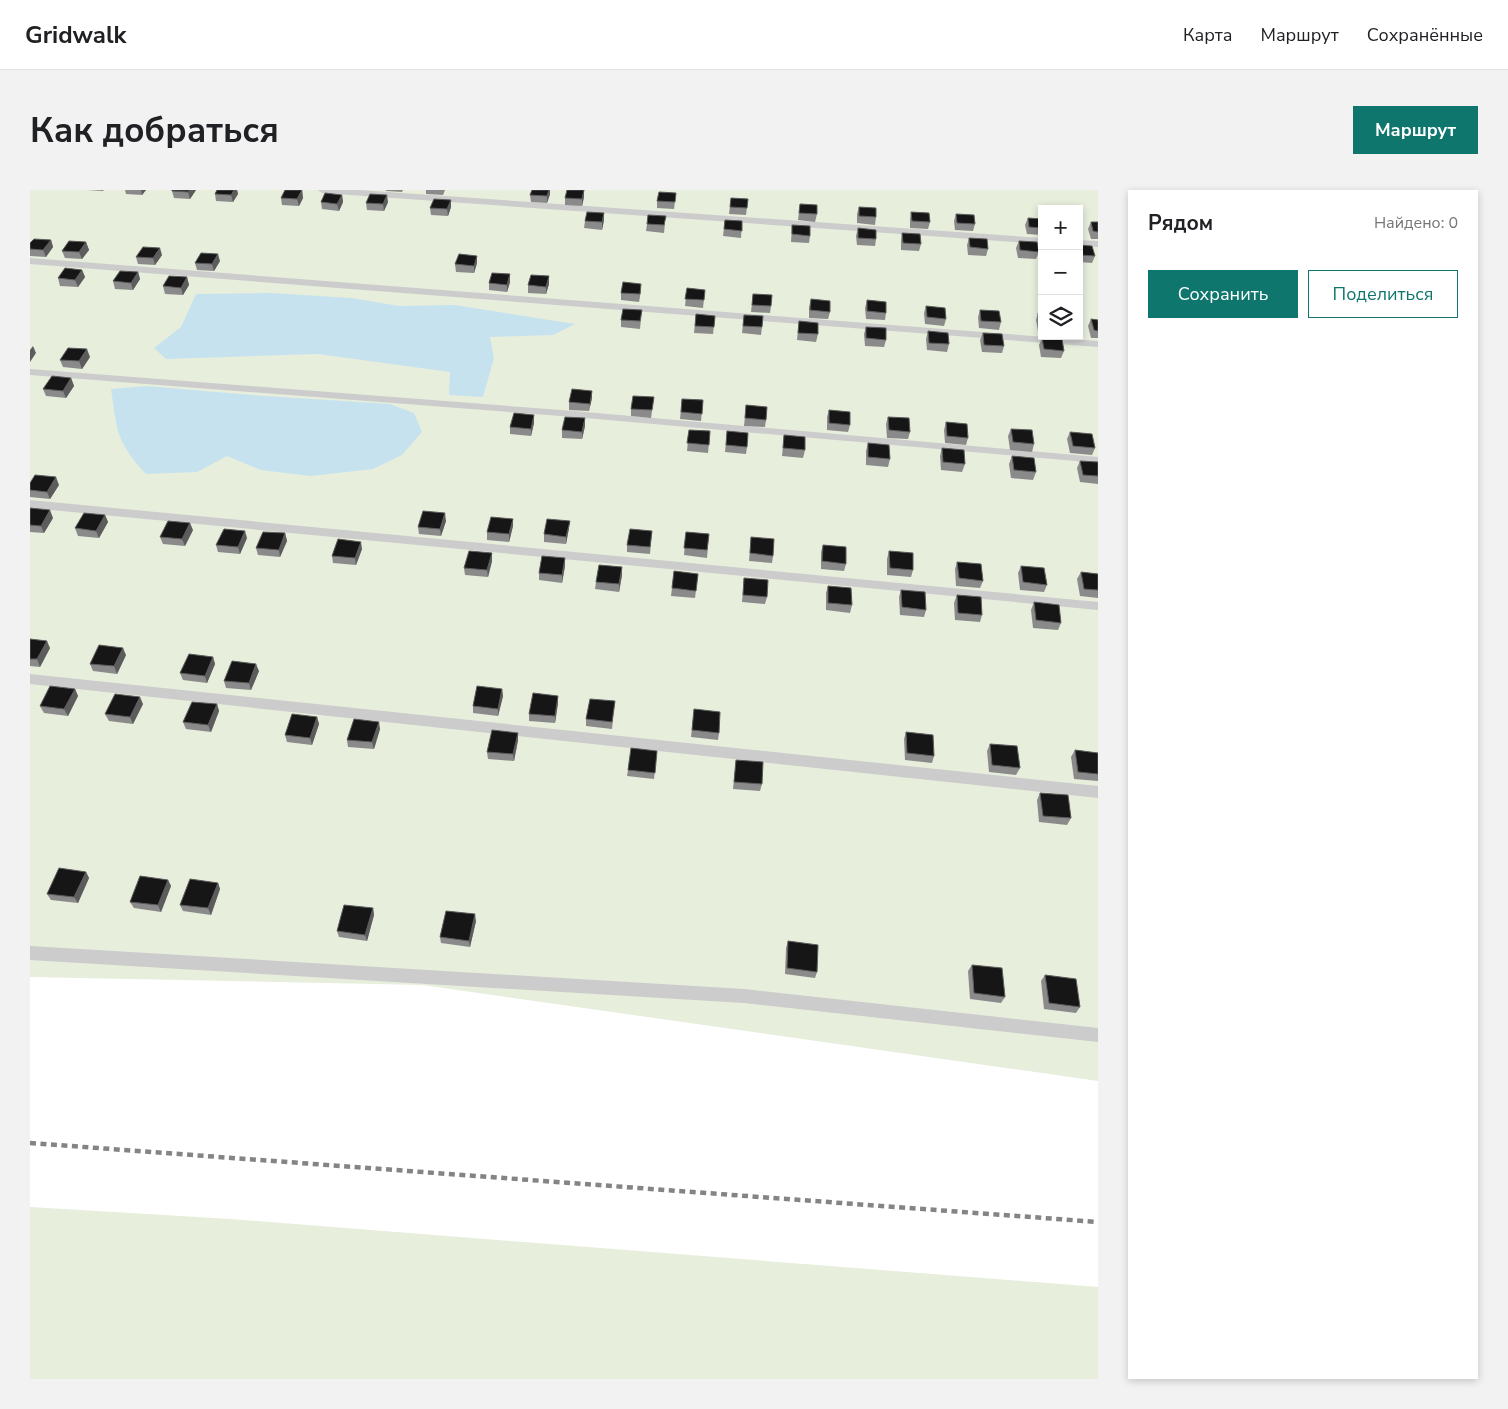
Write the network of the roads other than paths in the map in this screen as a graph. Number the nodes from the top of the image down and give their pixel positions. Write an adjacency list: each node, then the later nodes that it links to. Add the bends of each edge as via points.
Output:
1 (322, 190): 2 (lane)
2 (1038, 241)
3 (1083, 243): 4 (lane)
4 (1098, 244)
5 (30, 261): 6 (lane)
6 (1098, 344)
7 (30, 372): 8 (lane, via 574,414)
8 (1098, 460)
9 (30, 504): 10 (lane)
10 (1098, 606)
11 (30, 679): 12 (lane)
12 (1098, 792)
13 (30, 953): 14 (lane, via 744,996)
14 (1098, 1035)

